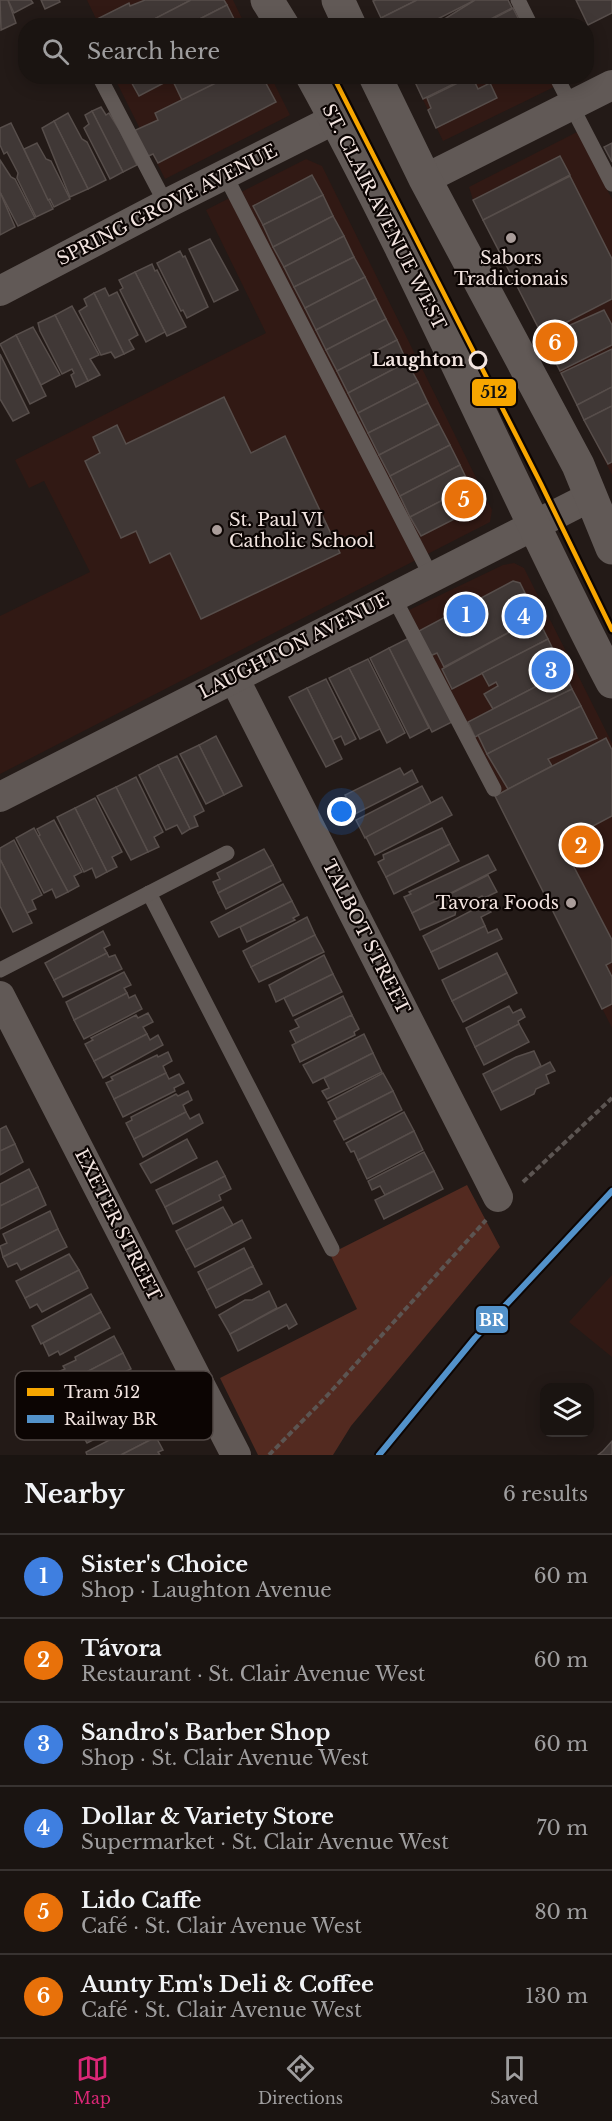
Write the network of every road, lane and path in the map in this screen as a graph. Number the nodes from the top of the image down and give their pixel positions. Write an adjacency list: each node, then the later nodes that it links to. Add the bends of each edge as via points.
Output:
1 (267, 0): 4 (main road)
2 (338, 0): 5 (main road)
3 (518, 0): 6 (lane)
4 (278, 18)
5 (346, 18)
6 (527, 18)
7 (103, 84): 17 (lane)
8 (316, 84): 13 (main road, ST. CLAIR AVENUE WEST)
9 (379, 84): 15 (main road)
10 (560, 84): 12 (lane)
11 (612, 85): 12 (street)
12 (571, 105): 15 (street); 16 (lane)
13 (335, 119): 14 (street, SPRING GROVE AVENUE); 20 (main road, ST. CLAIR AVENUE WEST, via 436,316)
14 (225, 175): 17 (street, SPRING GROVE AVENUE); 22 (lane)
15 (425, 179): 19 (main road, via 567,445)
16 (612, 184)
17 (166, 204): 18 (street, SPRING GROVE AVENUE)
18 (0, 291)
19 (590, 497): 20 (street, LAUGHTON AVENUE); 21 (main road)
20 (535, 525): 22 (street, LAUGHTON AVENUE); 25 (main road, ST. CLAIR AVENUE WEST)
21 (612, 548)
22 (431, 576): 23 (street, LAUGHTON AVENUE)
23 (393, 596): 24 (street, LAUGHTON AVENUE); 26 (lane)
24 (234, 678): 27 (street, LAUGHTON AVENUE); 33 (street, TALBOT STREET)
25 (612, 682)
26 (494, 789)
27 (0, 797)
28 (227, 853): 29 (lane)
29 (150, 892): 30 (lane); 34 (lane)
30 (0, 970)
31 (0, 996): 35 (street, EXETER STREET)
32 (612, 1098): 33 (path)
33 (501, 1201): 38 (path)
34 (332, 1249)
35 (193, 1371)
36 (213, 1410): 37 (street, EXETER STREET)
37 (236, 1455)
38 (269, 1455)

